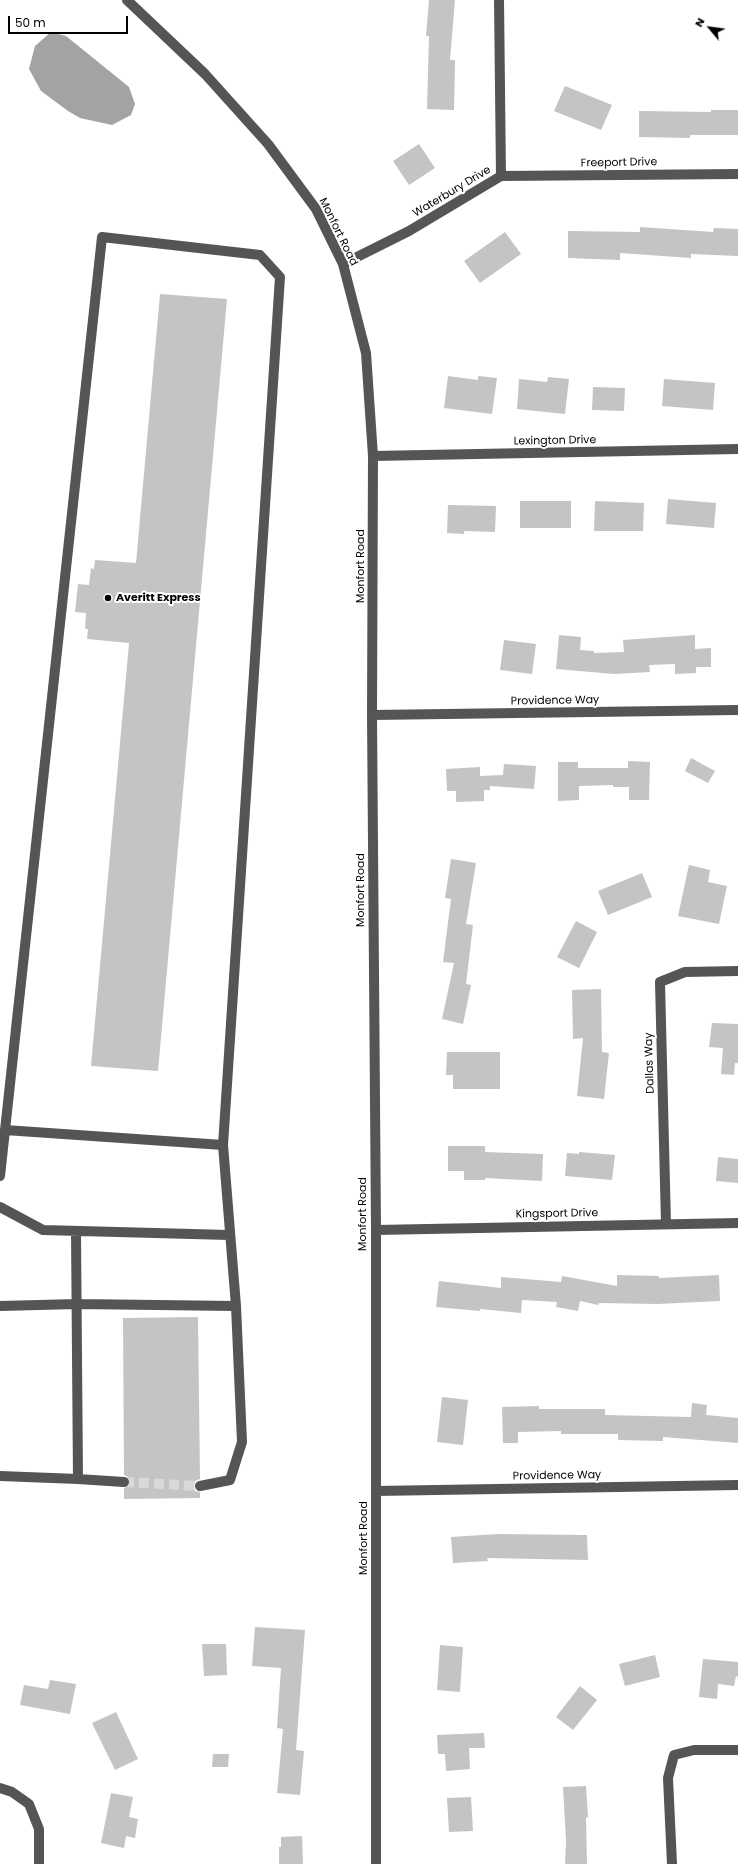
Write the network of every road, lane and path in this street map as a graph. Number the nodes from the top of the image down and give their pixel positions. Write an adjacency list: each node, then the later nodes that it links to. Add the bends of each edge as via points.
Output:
1 (127, 0): 5 (street, Monfort Road, via 205,74 268,144 316,209)
2 (499, 0): 4 (street, Waterbury Drive)
3 (738, 174): 4 (street, Freeport Drive)
4 (501, 176): 5 (street, Waterbury Drive, via 408,231)
5 (343, 264): 7 (street, Monfort Road, via 366,353)
6 (738, 449): 7 (street, Lexington Drive)
7 (373, 456): 9 (street, Monfort Road)
8 (738, 710): 9 (street, Providence Way)
9 (372, 715): 17 (street, Monfort Road)
10 (738, 971): 16 (street, Dallas Way, via 684,972 660,982)
11 (5, 1130): 12 (street); 12 (street, via 102,236 260,255 280,277); 13 (street)
12 (223, 1145): 19 (street)
13 (0, 1176)
14 (0, 1207): 18 (street, via 43,1230)
15 (738, 1223): 16 (street, Kingsport Drive)
16 (666, 1224): 17 (street, Kingsport Drive)
17 (376, 1230): 28 (street, Monfort Road)
18 (76, 1232): 19 (street); 20 (street)
19 (229, 1235): 22 (street)
20 (77, 1304): 21 (street); 22 (street); 24 (street)
21 (0, 1306)
22 (236, 1306): 27 (street, via 242,1442 230,1480)
23 (0, 1476): 24 (street)
24 (78, 1478): 25 (street)
25 (124, 1482)
26 (738, 1485): 28 (street, Providence Way)
27 (200, 1486)
28 (376, 1491): 32 (street, Monfort Road)
29 (738, 1750): 33 (street, via 694,1750 674,1755 668,1778)
30 (0, 1788): 31 (street, via 12,1792 29,1804 39,1829)
31 (39, 1864)
32 (376, 1864)
33 (672, 1864)

